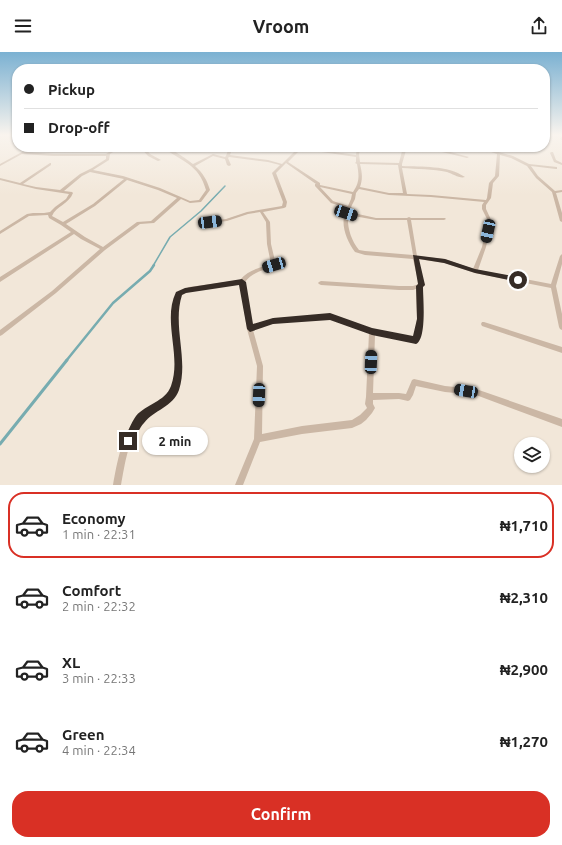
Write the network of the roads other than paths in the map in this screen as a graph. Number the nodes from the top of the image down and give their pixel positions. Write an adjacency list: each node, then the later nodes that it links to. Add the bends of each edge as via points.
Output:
1 (17, 155): 20 (street)
2 (43, 155): 3 (street)
3 (61, 155)
4 (107, 155): 32 (street, via 107,160)
5 (148, 155): 21 (street)
6 (178, 155): 27 (street)
7 (213, 155): 27 (street)
8 (221, 155): 17 (street)
9 (293, 155): 24 (street)
10 (350, 155): 16 (street)
11 (403, 155): 30 (street)
12 (460, 155): 18 (street)
13 (499, 155): 45 (street, via 497,176 491,183 491,191)
14 (507, 155): 28 (street)
15 (553, 155): 25 (street, via 555,161)
16 (356, 156): 22 (street)
17 (227, 157): 24 (street); 29 (street)
18 (467, 157)
19 (0, 159): 20 (street)
20 (8, 160): 26 (street)
21 (159, 160)
22 (357, 163): 30 (street, via 386,163); 38 (street, via 361,178)
23 (50, 164): 36 (street)
24 (284, 164): 37 (street, via 319,184); 47 (street, via 275,170 274,174 285,205)
25 (562, 164)
26 (0, 165)
27 (194, 165): 44 (street, via 208,190 198,202)
28 (528, 165): 31 (street); 40 (street)
29 (229, 166)
30 (400, 166): 33 (street, via 437,170); 43 (street)
31 (556, 168)
32 (90, 171): 35 (street); 39 (street)
33 (462, 177)
34 (0, 179): 36 (street)
35 (126, 179): 44 (street); 54 (street, via 94,205)
36 (22, 183): 39 (street, via 36,188)
37 (316, 186): 42 (street); 46 (street, via 332,202)
38 (359, 188): 42 (street); 43 (street)
39 (61, 191): 48 (street, via 72,195)
40 (554, 192): 41 (street); 52 (street)
41 (562, 192)
42 (354, 193): 46 (street)
43 (405, 195): 45 (street)
44 (180, 198): 57 (street, via 152,222 135,226)
45 (486, 201): 60 (street, via 484,209 492,226 488,228)
46 (350, 208): 49 (street)
47 (262, 211): 53 (street); 62 (street, via 268,222 269,244 274,265 252,272)
48 (51, 213): 54 (street, via 50,217); 56 (street, via 30,214)
49 (346, 213): 50 (street, via 376,219); 59 (street, via 349,238 357,251)
50 (409, 218): 51 (street); 59 (street)
51 (444, 219)
52 (562, 221)
53 (210, 222)
54 (64, 224): 55 (street)
55 (74, 232): 57 (street); 61 (street)
56 (0, 233)
57 (102, 249): 70 (street, via 54,292)
58 (562, 256): 65 (street)
59 (415, 257): 60 (street, via 445,261); 64 (street, via 422,285)
60 (475, 271): 65 (street)
61 (0, 280)
62 (242, 282): 68 (street); 75 (street, via 189,289 179,294 175,321 178,346 175,389 166,402 151,410 136,425 122,460)
63 (321, 283): 64 (street, via 399,288)
64 (419, 286): 69 (street, via 420,319 416,340)
65 (553, 286): 67 (street)
66 (484, 324): 71 (street)
67 (562, 327)
68 (250, 329): 69 (street, via 273,321 330,316); 74 (street, via 260,366)
69 (372, 332): 72 (street)
70 (0, 333)
71 (562, 350)
72 (369, 397): 73 (street, via 408,398 414,382 476,392); 74 (street, via 371,408 359,422)
73 (562, 424)
74 (258, 439): 76 (street)
75 (117, 485)
76 (239, 485)

